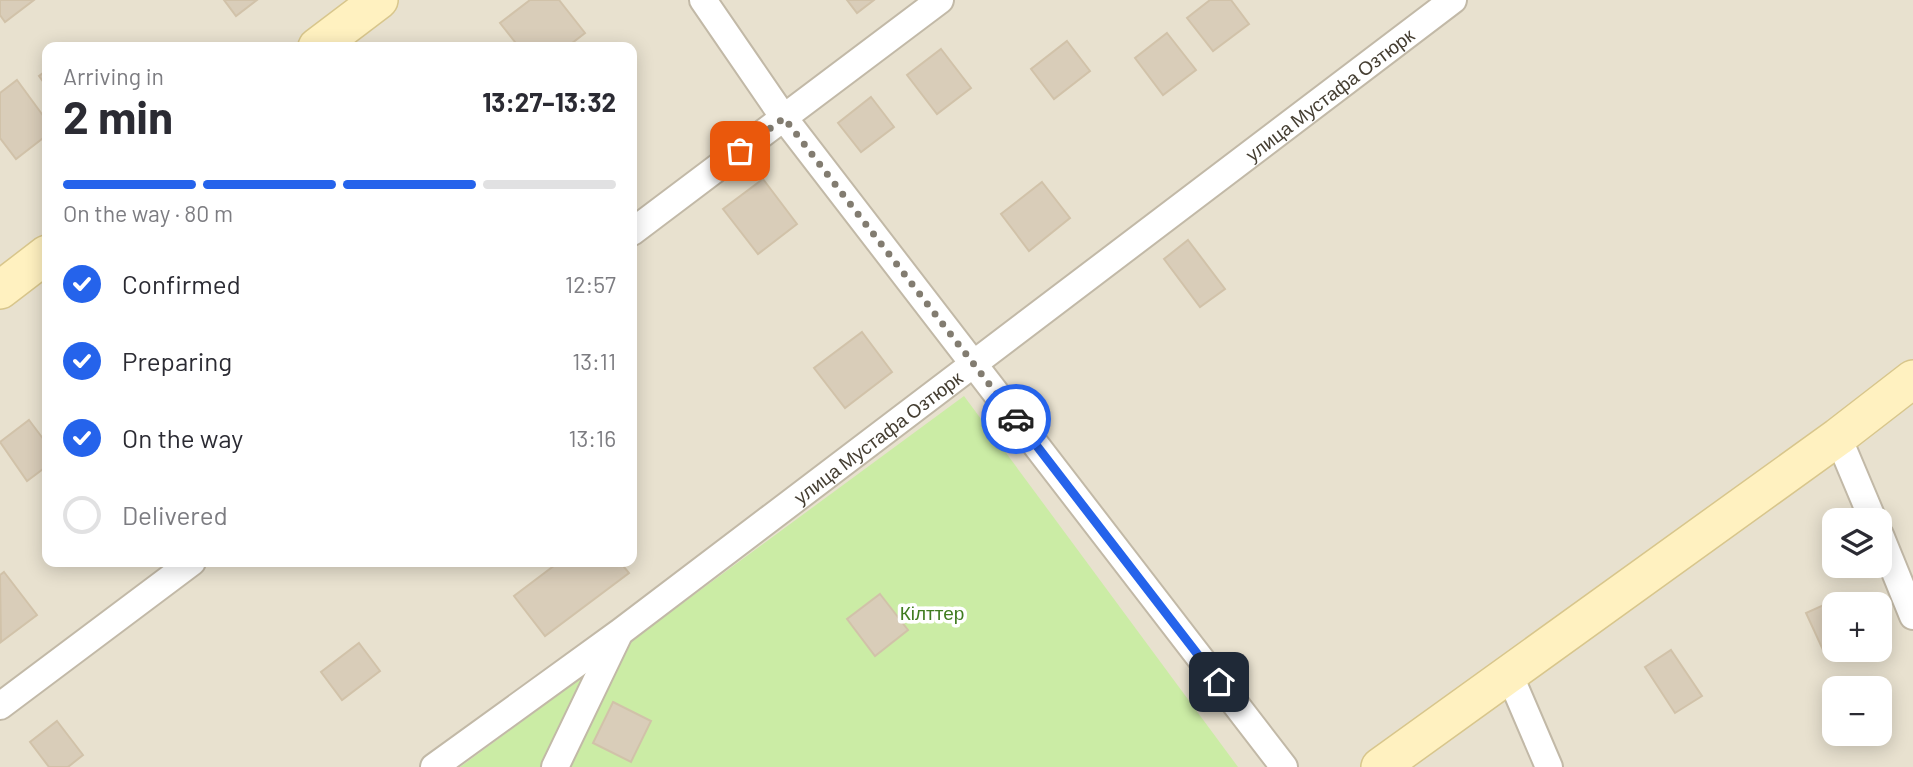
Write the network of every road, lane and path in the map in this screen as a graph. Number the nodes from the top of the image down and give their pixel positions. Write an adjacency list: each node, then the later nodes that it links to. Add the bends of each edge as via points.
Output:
1 (379, 0): 5 (street)
2 (703, 0): 6 (street)
3 (940, 0): 6 (street)
4 (1453, 0): 10 (street, улица Мустафа Озтюрк)
5 (324, 42)
6 (784, 118): 7 (street); 10 (street)
7 (637, 228)
8 (42, 258): 9 (street)
9 (0, 290)
10 (972, 362): 17 (street, улица Мустафа Озтюрк); 22 (street)
11 (1913, 379): 12 (street)
12 (1838, 437): 13 (street); 18 (street)
13 (1868, 508)
14 (1892, 564): 16 (street)
15 (185, 567): 19 (street)
16 (1913, 615)
17 (619, 633): 20 (street, улица Мустафа Озтюрк); 21 (street)
18 (1510, 676): 23 (street); 24 (street)
19 (0, 706)
20 (434, 767)
21 (555, 767)
22 (1284, 767)
23 (1380, 767)
24 (1549, 767)

